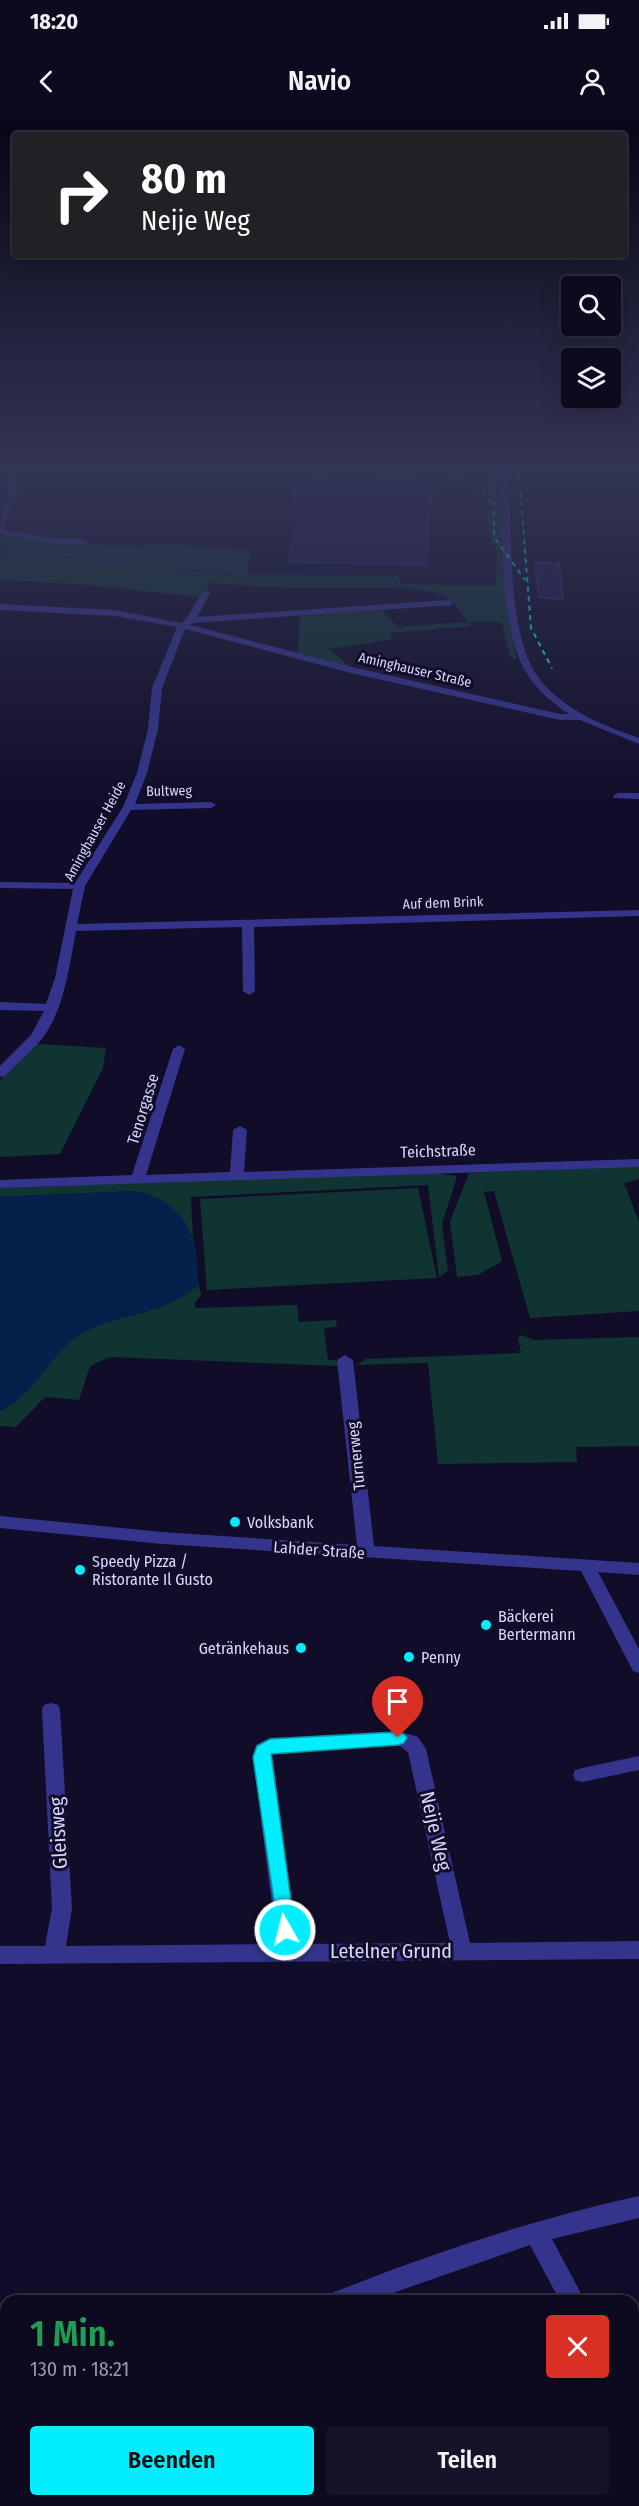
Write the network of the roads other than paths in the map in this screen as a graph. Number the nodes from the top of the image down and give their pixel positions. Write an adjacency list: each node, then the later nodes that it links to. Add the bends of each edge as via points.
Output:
1 (511, 584): 6 (street, via 514,631 527,668 541,686)
2 (206, 593): 5 (street, Aminghauser Heide)
3 (449, 603): 5 (street)
4 (0, 607): 5 (street, via 115,613)
5 (188, 622): 6 (street, Aminghauser Straße, via 351,670 560,717); 11 (street, Aminghauser Heide, via 157,688 149,749)
6 (583, 717): 7 (street, Aminghauser Straße)
7 (639, 741)
8 (618, 796): 9 (street)
9 (639, 796)
10 (211, 805): 11 (street, Bultweg)
11 (128, 807): 13 (street, Aminghauser Heide)
12 (0, 885): 13 (street)
13 (79, 886): 16 (street, Aminghauser Heide)
14 (639, 913): 15 (street, Auf dem Brink)
15 (248, 924): 16 (street, Auf dem Brink); 17 (street)
16 (71, 928): 19 (street, Aminghauser Heide)
17 (249, 991)
18 (0, 1006): 19 (street)
19 (52, 1008): 21 (street, Aminghauser Heide, via 36,1038)
20 (179, 1049): 25 (street, Tenorgasse)
21 (0, 1073)
22 (240, 1130): 24 (street)
23 (639, 1163): 24 (street, Teichstraße)
24 (237, 1174): 25 (street, Teichstraße)
25 (138, 1179): 26 (street, Teichstraße)
26 (0, 1184)
27 (345, 1360): 29 (street, Turnerweg)
28 (0, 1522): 29 (street, Lahder Straße)
29 (366, 1553): 30 (street, Lahder Straße)
30 (587, 1567): 31 (street, Lahder Straße); 32 (street)
31 (639, 1569)
32 (639, 1666)
33 (51, 1710): 40 (street, Gleisweg, via 62,1908)
34 (639, 1763): 35 (street)
35 (582, 1775)
36 (639, 1950): 38 (street, Letelner Grund)
37 (288, 1951): 38 (street, Letelner Grund); 38 (street, Neije Weg, via 263,1750 270,1745 398,1738 411,1742 417,1749); 40 (street, Letelner Grund)
38 (462, 1951)
39 (0, 1955): 40 (street, Letelner Grund)
40 (54, 1955)
41 (639, 2207): 42 (street)
42 (536, 2233): 43 (street); 44 (street)
43 (356, 2295)
44 (570, 2295)

